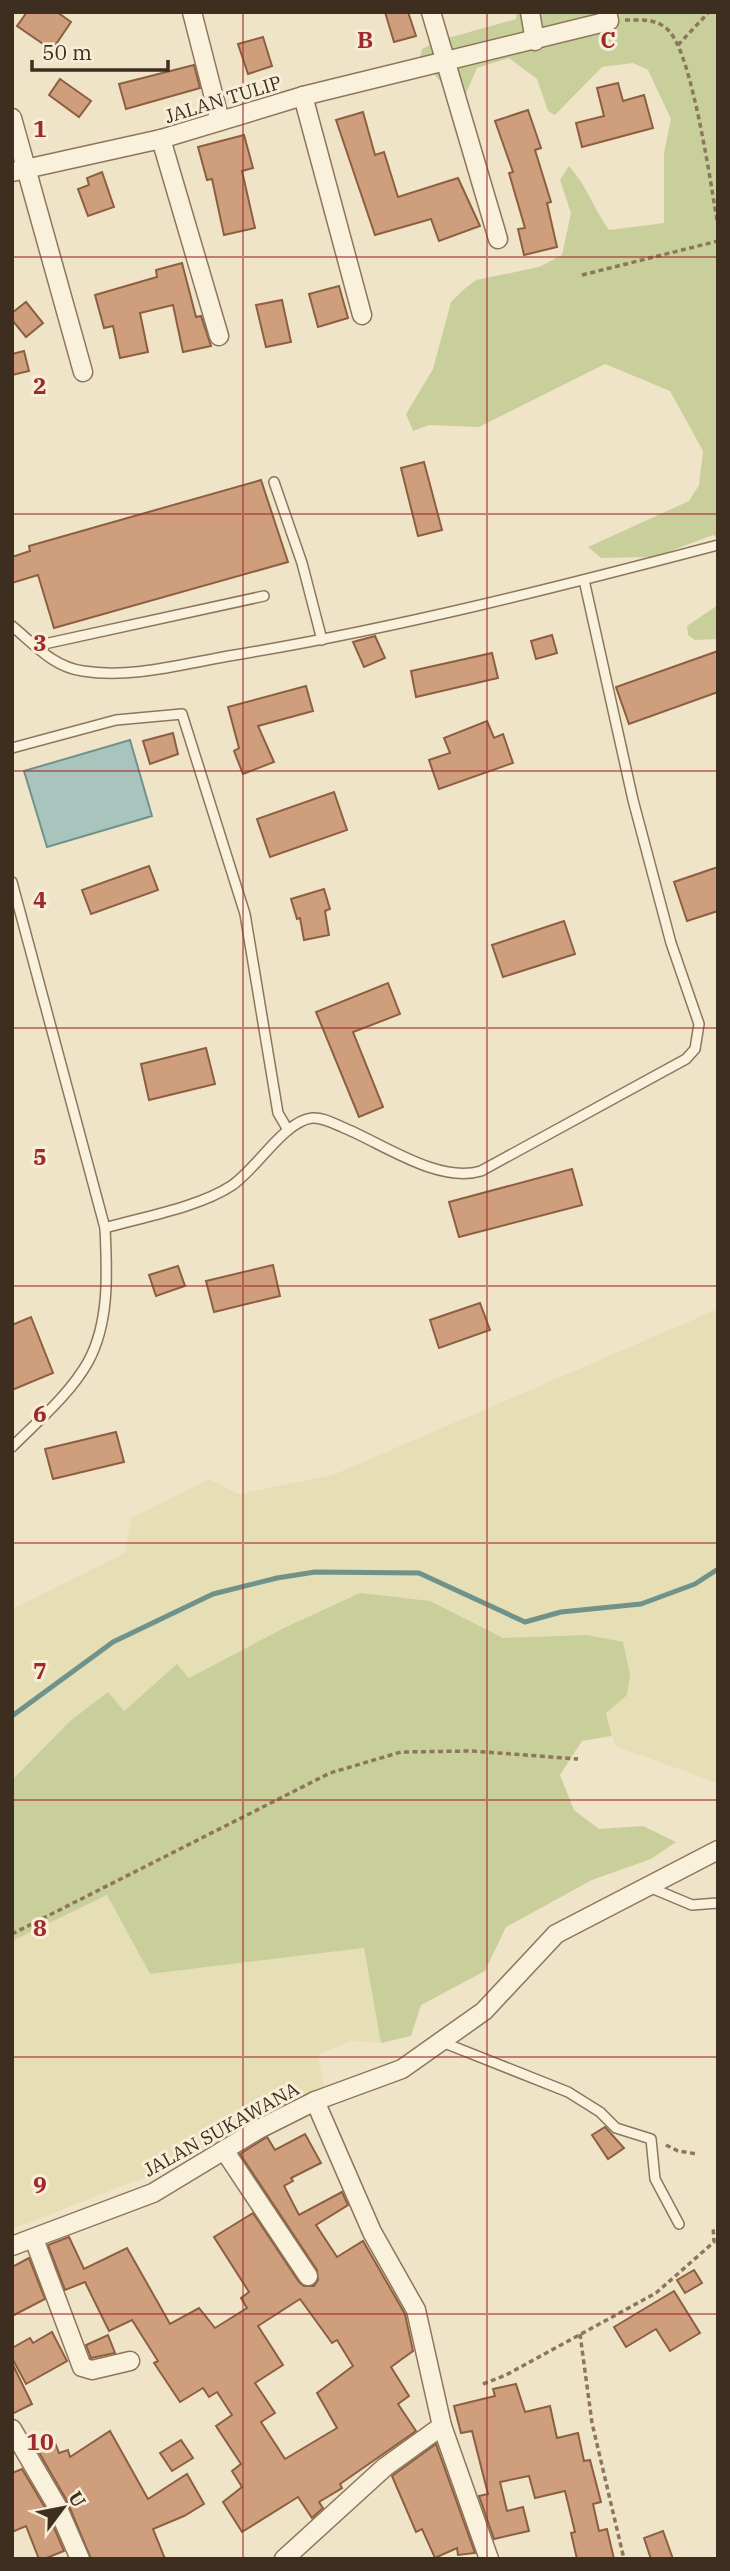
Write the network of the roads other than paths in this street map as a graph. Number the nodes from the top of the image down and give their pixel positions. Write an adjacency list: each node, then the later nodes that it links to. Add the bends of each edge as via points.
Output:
1 (192, 12): 9 (street)
2 (431, 12): 6 (street)
3 (530, 12): 5 (street)
4 (608, 17): 5 (street, JALAN TULIP)
5 (535, 41): 6 (street, JALAN TULIP)
6 (444, 63): 7 (street, JALAN TULIP); 12 (street)
7 (303, 96): 9 (street, JALAN TULIP); 13 (street)
8 (12, 118): 11 (street)
9 (220, 121): 10 (street, JALAN TULIP)
10 (161, 139): 11 (street, JALAN TULIP); 14 (street)
11 (18, 171): 15 (street)
12 (498, 239)
13 (362, 315)
14 (219, 336)
15 (83, 372)
16 (274, 482): 21 (lane)
17 (718, 545): 18 (lane)
18 (584, 580): 21 (lane); 25 (lane, via 633,800 671,943 699,1024 695,1049 686,1059 494,1166 469,1175 439,1171 324,1120 304,1120)
19 (264, 596): 22 (lane)
20 (12, 626): 22 (lane)
21 (322, 640): 22 (lane, via 120,672 68,667)
22 (35, 646)
23 (12, 748): 25 (lane, via 116,720 182,714 245,914 278,1113)
24 (12, 882): 26 (lane)
25 (288, 1130): 26 (lane, via 257,1165 218,1193)
26 (105, 1228): 27 (lane, via 106,1285 95,1345 76,1378)
27 (12, 1447)
28 (718, 1850): 29 (street, JALAN SUKAWANA)
29 (647, 1886): 30 (lane, via 682,1903); 31 (street, JALAN SUKAWANA, via 556,1934 489,2007)
30 (718, 1903)
31 (442, 2042): 32 (street, JALAN SUKAWANA, via 402,2069); 34 (lane, via 568,2092 616,2128 651,2139 655,2179)
32 (315, 2101): 33 (street, JALAN SUKAWANA); 39 (street, via 372,2232 416,2310)
33 (224, 2150): 35 (street, JALAN SUKAWANA, via 153,2193); 37 (street)
34 (679, 2224)
35 (34, 2239): 36 (street, JALAN SUKAWANA); 38 (street, via 82,2367 92,2370)
36 (12, 2246)
37 (308, 2276)
38 (130, 2361)
39 (442, 2426): 42 (street, via 385,2467); 43 (street)
40 (12, 2429): 41 (street, via 57,2506)
41 (80, 2559)
42 (284, 2559)
43 (489, 2559)

